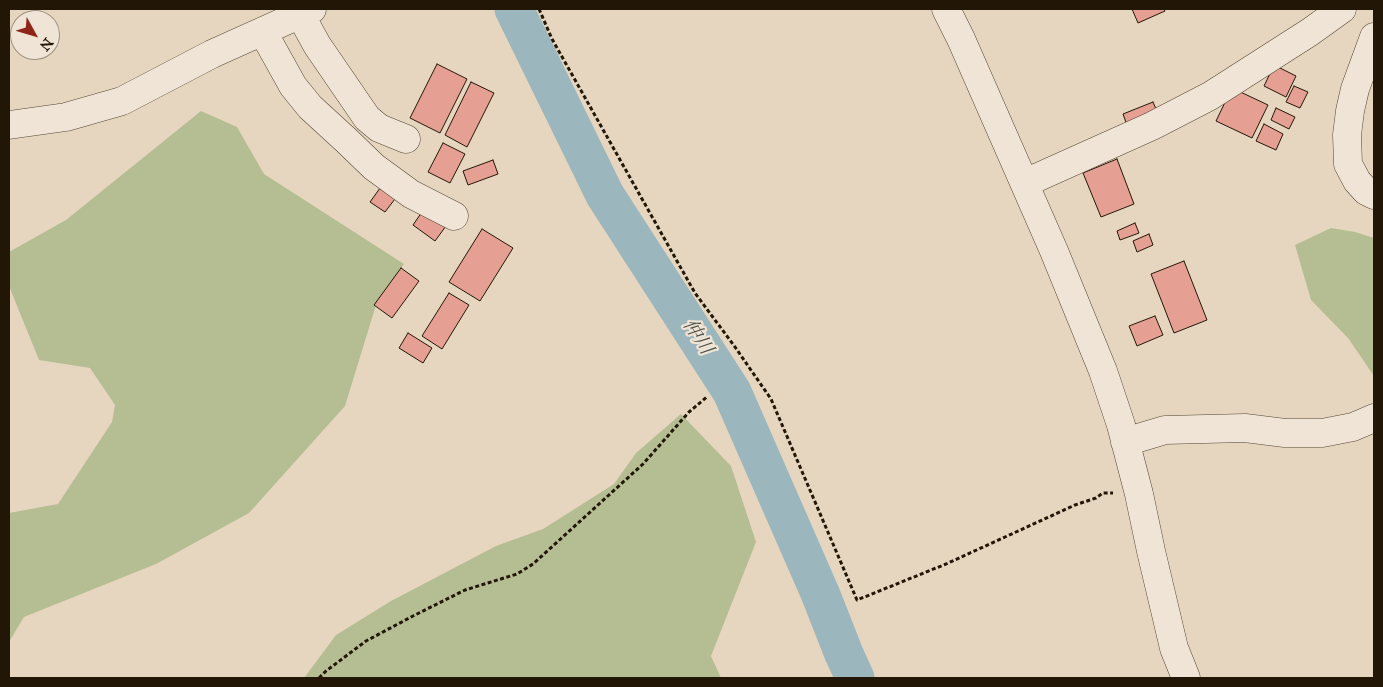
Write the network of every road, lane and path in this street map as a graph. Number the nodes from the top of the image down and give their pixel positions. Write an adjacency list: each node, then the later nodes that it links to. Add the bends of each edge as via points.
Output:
1 (539, 9): 15 (path, via 552,39 695,293 771,399 857,600 1103,493)
2 (946, 9): 9 (street)
3 (1342, 9): 9 (street, via 1210,96)
4 (306, 12): 5 (street); 8 (street, via 317,45 367,118 379,128)
5 (263, 32): 7 (street, via 212,54 122,101 66,117); 11 (street, via 293,86 310,107 374,167 411,194)
6 (1374, 37): 10 (street, via 1355,89 1347,135 1348,164 1357,181)
7 (9, 125)
8 (406, 139)
9 (1025, 183): 14 (street, via 1103,371)
10 (1374, 196)
11 (454, 216)
12 (708, 396): 16 (path, via 689,412 643,464 533,564 517,574 465,590 405,620 366,641)
13 (1374, 418): 14 (street, via 1322,434 1245,428 1165,430)
14 (1125, 442): 15 (street)
15 (1139, 494): 17 (street, via 1174,648)
16 (319, 678)
17 (1186, 678)

